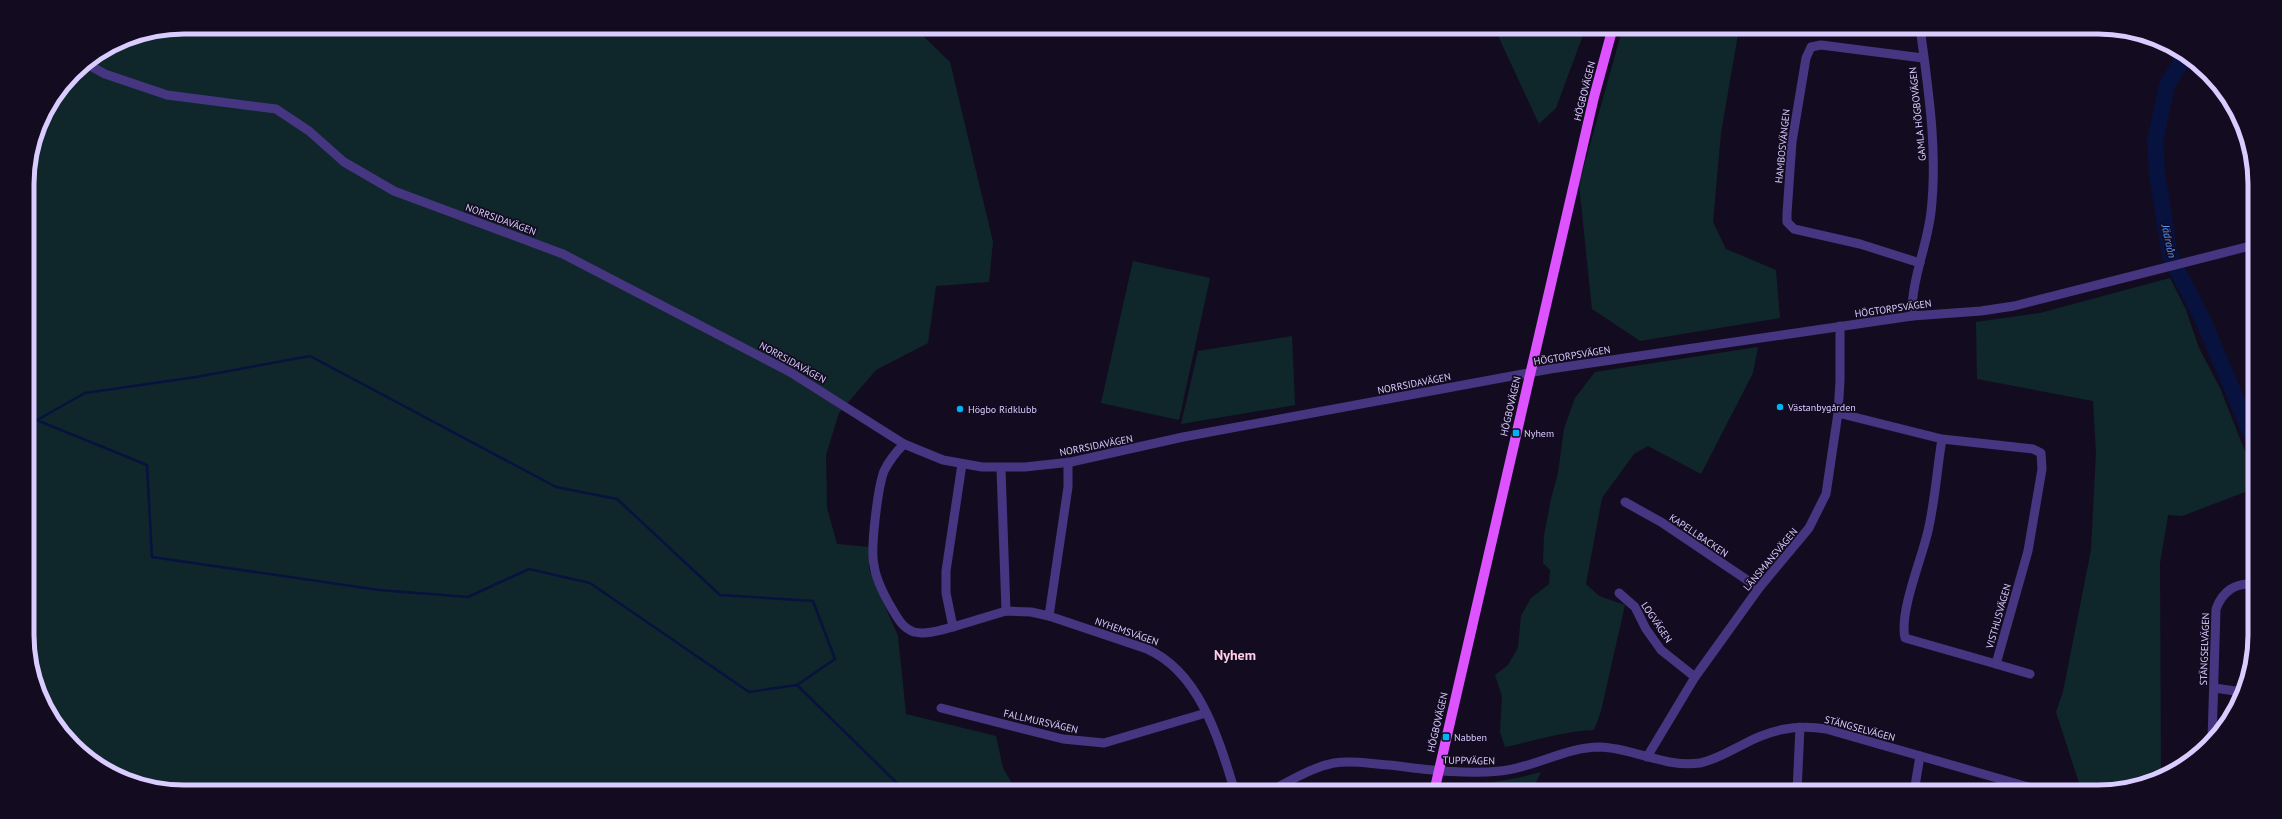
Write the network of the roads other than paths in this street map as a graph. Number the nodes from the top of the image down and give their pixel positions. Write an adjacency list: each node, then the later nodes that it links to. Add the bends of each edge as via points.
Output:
1 (1611, 34): 9 (main road, HÖGBOVÄGEN)
2 (1921, 34): 3 (street, GAMLA HÖGBOVÄGEN)
3 (1923, 58): 6 (street, GAMLA HÖGBOVÄGEN, via 1931,116 1934,168 1931,213); 6 (street, HAMBOSVÄNGEN, via 1821,45 1811,47 1806,58 1793,135 1787,213 1787,222 1794,229 1860,244)
4 (91, 66): 12 (street, NORRSIDAVÄGEN, via 105,74 167,95 276,109 309,131 344,162 394,192 563,254 790,372)
5 (2248, 247): 7 (street, HÖGTORPSVÄGEN, via 2014,306)
6 (1920, 263): 7 (street, GAMLA HÖGBOVÄGEN, via 1912,301)
7 (1912, 316): 8 (street, HÖGTORPSVÄGEN)
8 (1840, 326): 9 (street, HÖGTORPSVÄGEN); 10 (street, LÄNSMANSVÄGEN)
9 (1530, 372): 13 (street, NORRSIDAVÄGEN, via 1183,437); 34 (main road, HÖGBOVÄGEN)
10 (1838, 413): 11 (street, VISTHUSVÄGEN); 18 (street, LÄNSMANSVÄGEN, via 1826,494 1810,528)
11 (1942, 439): 23 (street, VISTHUSVÄGEN, via 1928,530 1905,616 1905,638); 23 (street, VISTHUSVÄGEN, via 2033,449 2041,453 2042,457 2028,551)
12 (904, 444): 14 (street, NORRSIDAVÄGEN, via 943,460); 22 (street, via 887,466 881,482 874,551 875,570 889,603 907,628 914,632 923,632)
13 (1068, 462): 15 (street, NORRSIDAVÄGEN); 21 (street, via 1068,488)
14 (962, 464): 15 (street, NORRSIDAVÄGEN); 22 (street, via 946,571 946,593)
15 (1001, 468): 20 (street)
16 (1625, 502): 18 (street, KAPELLBACKEN, via 1660,522)
17 (2248, 584): 26 (street, STÄNGSELVÄGEN, via 2236,586 2228,591 2216,609)
18 (1759, 588): 25 (street, LÄNSMANSVÄGEN)
19 (1619, 593): 25 (street, LOGVÄGEN, via 1635,607 1661,650)
20 (1006, 611): 21 (street, NYHEMSVÄGEN); 22 (street, NYHEMSVÄGEN)
21 (1049, 616): 29 (street, NYHEMSVÄGEN, via 1162,655 1186,677)
22 (953, 627)
23 (1996, 664): 24 (street)
24 (2030, 674)
25 (1695, 677): 33 (street, LÄNSMANSVÄGEN)
26 (2214, 688): 27 (street); 31 (street, STÄNGSELVÄGEN)
27 (2237, 691)
28 (941, 708): 29 (street, FALLMURSVÄGEN, via 1063,739 1104,743)
29 (1206, 714): 35 (street, NYHEMSVÄGEN)
30 (1800, 727): 32 (street, STÄNGSELVÄGEN, via 1826,729); 33 (street, STÄNGSELVÄGEN, via 1770,731 1721,756 1700,763 1676,764); 38 (street)
31 (2212, 732)
32 (1920, 756): 39 (street); 40 (street, STÄNGSELVÄGEN)
33 (1647, 757): 34 (street, TUPPVÄGEN, via 1597,747 1581,749 1503,771 1463,773)
34 (1438, 770): 36 (street, TUPPVÄGEN, via 1347,762 1315,770); 37 (main road, HÖGBOVÄGEN)
35 (1233, 785)
36 (1283, 785)
37 (1435, 785)
38 (1797, 785)
39 (1915, 785)
40 (2022, 785)

